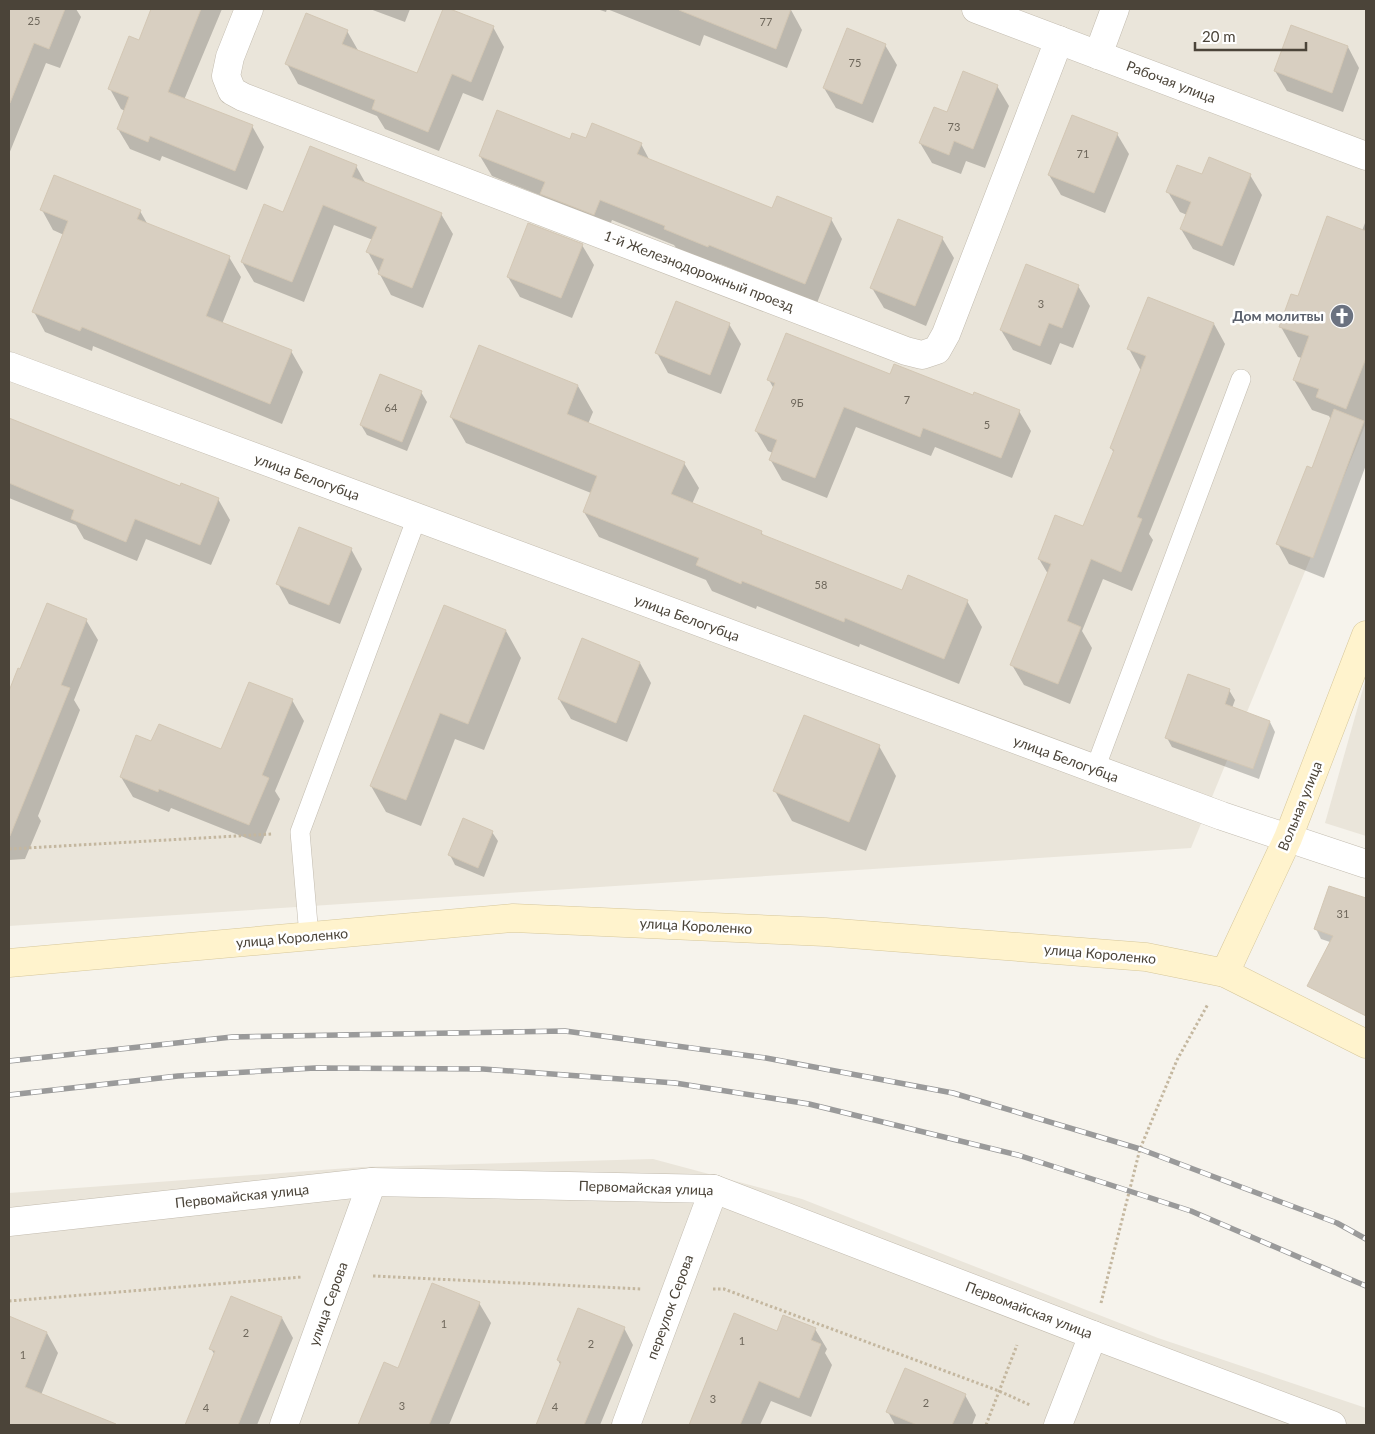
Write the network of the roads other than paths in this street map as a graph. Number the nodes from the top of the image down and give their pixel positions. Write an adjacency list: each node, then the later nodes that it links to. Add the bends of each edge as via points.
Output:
1 (249, 9): 4 (street, 1-й Железнодорожный проезд, via 226,76 232,91 922,355 937,350 946,334)
2 (976, 9): 4 (street, Рабочая улица)
3 (1115, 9): 5 (street)
4 (1059, 40): 5 (street, Рабочая улица)
5 (1098, 55): 6 (street, Рабочая улица)
6 (1366, 156)
7 (9, 366): 9 (street, улица Белогубца)
8 (1241, 380): 11 (lane)
9 (417, 518): 11 (street, улица Белогубца); 14 (lane, via 300,832)
10 (1366, 635): 12 (street, Вольная улица)
11 (1095, 769): 12 (street, улица Белогубца)
12 (1288, 838): 13 (street, улица Белогубца); 16 (street, Вольная улица)
13 (1366, 864)
14 (309, 936): 15 (street, улица Короленко); 16 (street, улица Короленко, via 512,918 826,932 1146,957)
15 (9, 964)
16 (1225, 973): 17 (street, улица Короленко)
17 (1366, 1044)
18 (372, 1182): 19 (street, Первомайская улица); 20 (street, Первомайская улица); 23 (street, улица Серова)
19 (714, 1189): 21 (street, Первомайская улица); 24 (street, переулок Серова)
20 (9, 1222)
21 (1093, 1335): 22 (street); 25 (street, Первомайская улица)
22 (1060, 1421)
23 (284, 1425)
24 (626, 1425)
25 (1332, 1425)

